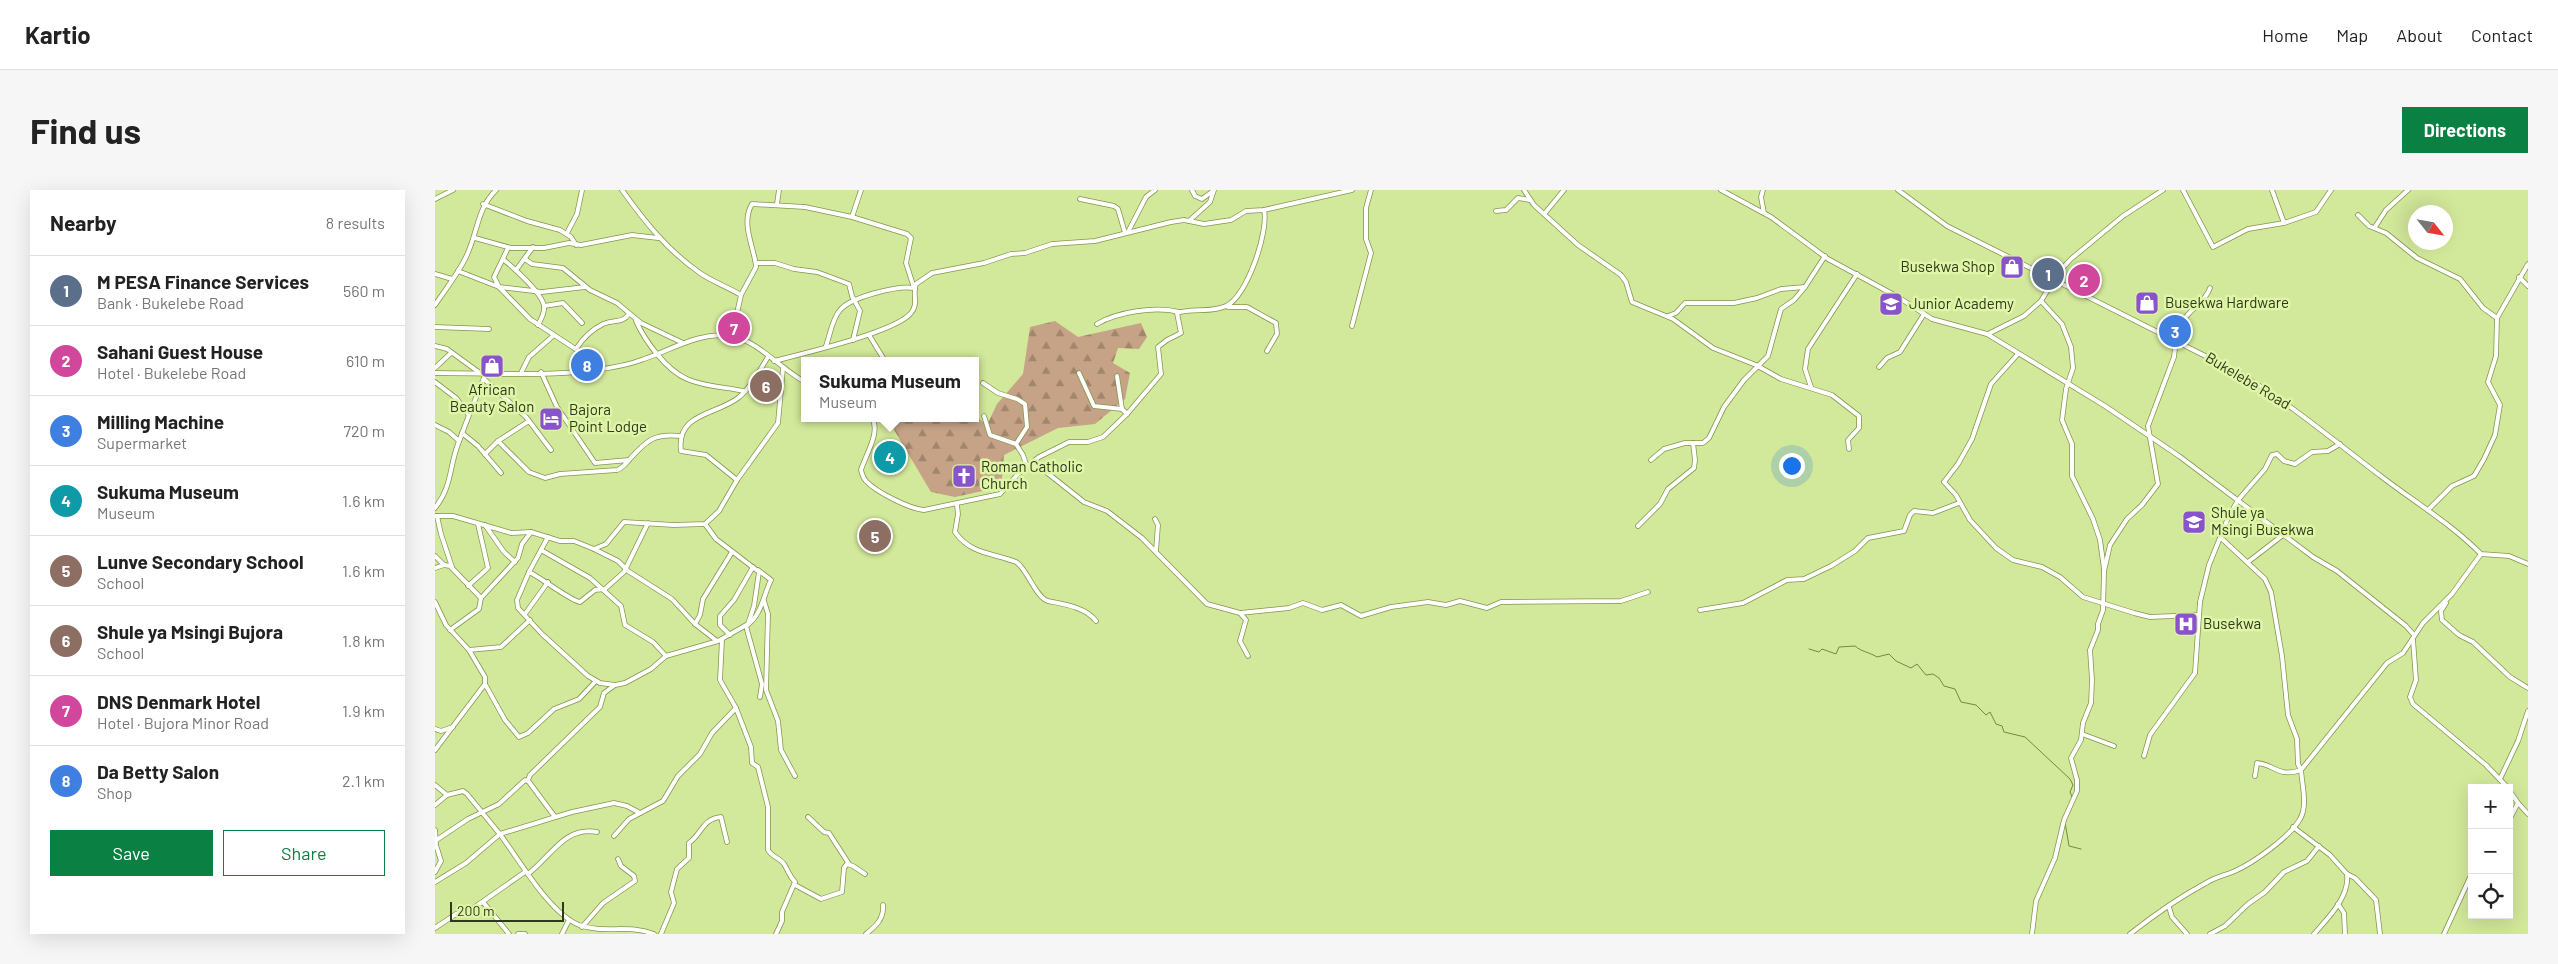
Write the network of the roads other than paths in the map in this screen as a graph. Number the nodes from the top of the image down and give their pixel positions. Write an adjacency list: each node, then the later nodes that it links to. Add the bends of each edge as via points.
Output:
1 (453, 190): 22 (street)
2 (496, 190): 25 (street)
3 (582, 190): 36 (street, via 577,214)
4 (621, 190): 39 (street)
5 (779, 190): 26 (street)
6 (861, 190): 32 (street)
7 (1155, 190): 37 (street, via 1146,198)
8 (1192, 190): 21 (street, via 1202,199)
9 (1352, 190): 27 (street)
10 (1371, 190): 77 (street, via 1366,208 1366,239 1371,253)
11 (1524, 190): 24 (street)
12 (1564, 190): 29 (street)
13 (1721, 190): 30 (street)
14 (1763, 190): 30 (street)
15 (1898, 190): 54 (street, Bukelebe Road, via 1939,221)
16 (2163, 190): 54 (street, via 2103,232 2066,264)
17 (2183, 190): 34 (street, via 2213,247 2247,229)
18 (2272, 190): 34 (street)
19 (2331, 190): 34 (street, via 2317,212)
20 (2408, 190): 35 (street, via 2386,210)
21 (1213, 191): 33 (street, via 1210,202)
22 (435, 199)
23 (1080, 199): 37 (street, via 1114,206)
24 (1532, 202): 28 (street, via 1518,198 1508,208); 29 (street)
25 (483, 204): 36 (street); 38 (street)
26 (777, 204): 32 (street); 46 (street, via 766,207 754,204 749,210 749,240)
27 (1264, 210): 33 (street, via 1246,211 1231,220); 67 (street, via 1256,263 1236,297)
28 (1496, 212)
29 (1545, 213): 71 (street, via 1578,245 1621,274 1632,302)
30 (1764, 213): 43 (street)
31 (2358, 215): 35 (street, via 2369,226)
32 (851, 217): 59 (street, via 909,236 906,264)
33 (1189, 221): 37 (street)
34 (2284, 222)
35 (2375, 227): 73 (street, via 2417,258 2460,279 2483,308)
36 (567, 233): 40 (street)
37 (1126, 233): 59 (street, via 1095,241 1052,244 932,273)
38 (475, 238): 42 (street); 49 (street)
39 (658, 238): 40 (street, via 632,235); 62 (street, via 701,273)
40 (576, 245): 41 (street)
41 (533, 247): 42 (street); 44 (street)
42 (508, 248): 45 (street)
43 (1825, 256): 51 (street); 58 (street)
44 (525, 259): 48 (street); 57 (street, via 531,264 563,268)
45 (504, 260): 48 (street); 56 (street, via 495,277)
46 (756, 263): 62 (street); 64 (street, via 775,262 847,284)
47 (2528, 264): 52 (street)
48 (516, 270): 61 (street)
49 (458, 271): 53 (street); 56 (street)
50 (435, 274): 53 (street)
51 (1857, 274): 70 (street); 114 (street, via 1808,349 1805,369)
52 (2519, 277): 55 (street); 73 (street)
53 (452, 279): 65 (street)
54 (2053, 281): 63 (street); 85 (street, Bukelebe Road)
55 (2528, 286)
56 (499, 287): 61 (street); 76 (street)
57 (585, 287): 61 (street); 69 (street, via 617,303)
58 (1805, 287): 71 (street, via 1735,303 1685,303); 97 (street, via 1781,309 1769,354)
59 (914, 288): 64 (street, via 889,290); 81 (street, via 915,304 911,314 899,323)
60 (2210, 288): 85 (street, via 2205,298 2187,314)
61 (535, 291): 66 (street)
62 (741, 295): 83 (street)
63 (2041, 301): 80 (street, via 2018,320); 113 (street, via 2067,333 2073,359)
64 (855, 302): 84 (street, via 860,314); 88 (street, via 839,311)
65 (435, 305)
66 (544, 306): 74 (street, via 563,303); 76 (street)
67 (1225, 307): 68 (street); 90 (street, via 1247,306 1276,323 1277,334)
68 (1179, 312): 75 (street, via 1139,310 1109,317); 118 (street, via 1176,316 1181,333 1158,348 1161,374)
69 (629, 314): 72 (street); 89 (street, via 623,321 603,324 587,335)
70 (1923, 314): 80 (street, via 1941,323); 98 (street, via 1900,352 1887,358)
71 (1667, 317): 97 (street, via 1685,326 1707,345)
72 (635, 318): 86 (street); 93 (street)
73 (2497, 318): 145 (street, via 2496,356 2488,382 2499,400 2495,434 2477,473 2453,486)
74 (582, 323)
75 (1097, 324)
76 (538, 325): 82 (street)
77 (1352, 326)
78 (435, 327): 79 (street)
79 (489, 330)
80 (1987, 334): 92 (street)
81 (869, 335): 84 (street); 95 (street)
82 (553, 336): 89 (street); 106 (street, via 529,358)
83 (732, 336): 86 (street, via 714,336); 94 (street)
84 (853, 340): 88 (street)
85 (2177, 340): 125 (street, via 2148,426); 130 (street, Bukelebe Road, via 2239,372)
86 (683, 343): 93 (street)
87 (435, 346): 91 (street)
88 (826, 346): 96 (street)
89 (577, 350): 101 (street)
90 (1267, 351)
91 (451, 353): 99 (street); 104 (street)
92 (2018, 354): 113 (street); 142 (street, via 1991,384 1972,438 1944,482)
93 (657, 355): 101 (street); 115 (street, via 687,379 712,387)
94 (768, 357): 96 (street); 115 (street)
95 (883, 357)
96 (774, 360): 100 (street)
97 (1756, 365): 114 (street, via 1781,379); 128 (street, via 1725,407 1709,438 1703,443)
98 (1879, 367)
99 (435, 368)
100 (783, 368): 110 (street); 140 (street, via 778,423)
101 (595, 370): 102 (street)
102 (541, 372): 106 (street); 136 (street, via 557,407)
103 (435, 373): 104 (street)
104 (480, 373): 105 (street)
105 (486, 373): 106 (street); 109 (street)
106 (521, 373)
107 (1079, 373): 116 (street, via 1094,406)
108 (1117, 376): 116 (street)
109 (484, 379): 117 (street); 120 (street)
110 (801, 379)
111 (435, 382): 117 (street, via 456,398)
112 (983, 383): 129 (street, via 1025,404 1027,427)
113 (2069, 383): 125 (street); 171 (street, via 2062,420 2072,444 2071,476 2100,540)
114 (1811, 387): 131 (street, via 1832,395 1858,414 1859,428 1847,441)
115 (744, 391): 124 (street, via 730,402 691,420)
116 (1122, 409): 118 (street)
117 (468, 414): 123 (street)
118 (1127, 414): 137 (street, via 1103,437 1088,442 1066,443)
119 (984, 416): 129 (street, via 990,436)
120 (529, 421): 127 (street); 132 (street)
121 (875, 424): 143 (street, via 861,470 865,481 915,509 937,509)
122 (435, 426): 126 (street)
123 (462, 433): 126 (street); 133 (street)
124 (681, 436): 134 (street, via 659,435 645,442); 140 (street, via 681,451 706,455)
125 (2149, 436): 141 (street); 171 (street, via 2159,484 2112,541)
126 (459, 441): 144 (street, via 448,487)
127 (498, 441): 133 (street); 138 (street, via 529,472 545,478)
128 (1693, 443): 135 (street, via 1664,449); 152 (street, via 1694,468 1668,488 1661,504)
129 (1015, 444): 137 (street)
130 (2340, 444): 141 (street, via 2328,451 2311,452 2295,464 2273,455); 145 (street, Bukelebe Road)
131 (1849, 449)
132 (551, 450)
133 (485, 454): 139 (street)
134 (629, 460): 136 (street); 138 (street, via 621,469)
135 (1651, 460)
136 (595, 463): 138 (street)
137 (1027, 467): 143 (street, via 1000,494); 160 (street, via 1041,468 1084,502 1107,511)
138 (595, 472)
139 (501, 473)
140 (737, 480): 150 (street, via 719,511)
141 (2238, 500): 154 (street); 156 (street)
142 (1959, 503): 181 (street, via 1969,520 2010,558 2042,567 2060,577 2083,597); 182 (street, via 1933,513 1914,511 1905,531 1868,538 1855,551 1804,579 1787,580 1743,603)
143 (957, 504): 187 (street, via 955,532 969,546 988,556 1016,562 1045,600 1089,612)
144 (435, 508)
145 (2428, 510): 161 (street, Bukelebe Road, via 2457,530)
146 (436, 516): 149 (street, via 453,516); 169 (street)
147 (1155, 519): 160 (street, via 1158,525)
148 (648, 523): 150 (street); 157 (street, via 624,522 606,544); 170 (street)
149 (478, 524): 151 (street); 174 (street, via 488,568)
150 (705, 524): 159 (street, via 713,536)
151 (485, 525): 153 (street, via 511,533); 163 (street)
152 (1638, 526)
153 (531, 532): 155 (street); 163 (street)
154 (2283, 535): 164 (street); 192 (street, via 2351,582)
155 (548, 537): 157 (street); 158 (street)
156 (2220, 537): 164 (street); 185 (street, via 2209,565)
157 (594, 549): 170 (street)
158 (541, 550): 172 (street); 175 (street, via 587,575)
159 (733, 552): 168 (street); 188 (street, via 703,599)
160 (1156, 552): 183 (street, via 1205,603)
161 (2481, 554): 165 (street, via 2509,556); 178 (street)
162 (435, 556): 166 (street)
163 (515, 562): 177 (street)
164 (2248, 562): 210 (street, via 2265,579 2271,592 2288,715 2297,739)
165 (2528, 564)
166 (444, 565): 167 (street); 169 (street)
167 (435, 568)
168 (755, 568): 179 (street, via 771,578); 189 (street, via 759,575 755,603); 191 (street, via 720,616 720,624)
169 (453, 569): 174 (street)
170 (626, 569): 175 (street); 188 (street, via 672,599)
171 (2104, 571): 181 (street)
172 (529, 572): 173 (street); 184 (street, via 516,604)
173 (548, 582): 175 (street, via 576,602 595,590); 184 (street)
174 (468, 586): 177 (street)
175 (602, 590): 195 (street, via 622,607 625,625 653,642)
176 (1648, 592): 183 (street, via 1621,601 1501,602 1487,608 1460,601 1446,605 1428,602 1391,607 1361,616 1341,605 1322,610 1303,603 1289,608)
177 (481, 598): 190 (street, via 479,609)
178 (2448, 598): 192 (street); 200 (street, via 2441,611 2442,620 2473,642 2511,677)
179 (764, 601): 189 (street, via 754,620); 211 (street, via 768,614 766,688 778,721 781,750)
180 (435, 602): 190 (street)
181 (2104, 603): 185 (street, via 2150,617); 206 (street, via 2089,650 2092,696)
182 (1700, 610)
183 (1240, 613): 196 (street, via 1245,620 1240,641)
184 (525, 614): 186 (street)
185 (2198, 615): 209 (street, via 2195,673 2149,735)
186 (530, 620): 194 (street, via 501,647); 197 (street)
187 (1096, 621)
188 (695, 624): 193 (street)
189 (746, 626): 191 (street); 201 (street, via 762,684)
190 (450, 630): 194 (street)
191 (730, 635): 193 (street)
192 (2414, 636): 210 (street, via 2403,653 2387,663); 213 (street, via 2417,680 2410,697 2413,704)
193 (720, 640): 195 (street); 202 (street, via 720,680)
194 (469, 650): 198 (street, via 485,677)
195 (666, 656): 199 (street, via 651,669)
196 (1247, 656)
197 (595, 682): 198 (street, via 579,699 554,709 519,737 505,720); 199 (street)
198 (485, 684): 204 (street)
199 (615, 685): 214 (street, via 604,693 600,707)
200 (2528, 687)
201 (760, 697)
202 (735, 708): 223 (street, via 712,733 700,754 678,776 665,800); 243 (street, via 751,747 752,763 758,767 768,807 768,850 784,863)
203 (2528, 710): 213 (street, via 2519,741)
204 (455, 726): 205 (street, via 441,731); 208 (street)
205 (435, 729)
206 (2082, 734): 207 (street); 259 (street, via 2071,758 2077,791 2064,820 2055,858 2036,901)
207 (2114, 746)
208 (435, 750)
209 (2144, 756)
210 (2301, 770): 212 (street, via 2281,773 2257,763); 227 (street, via 2304,803 2301,819)
211 (795, 776)
212 (2255, 776)
213 (2500, 779): 215 (street)
214 (528, 780): 221 (street, via 522,781 499,804); 226 (street)
215 (2504, 784)
216 (435, 786): 217 (street)
217 (447, 795): 220 (street); 221 (street, via 463,791)
218 (2513, 796): 219 (street)
219 (2518, 803): 222 (street); 224 (street)
220 (435, 805)
221 (482, 812): 230 (street); 232 (street)
222 (2513, 812)
223 (640, 813): 226 (street, via 616,802); 231 (street, via 629,818)
224 (2528, 814)
225 (808, 816): 236 (street, via 823,831 829,832)
226 (555, 817): 230 (street)
227 (2293, 827): 234 (street); 247 (street, via 2266,853 2209,881)
228 (435, 830): 232 (street)
229 (597, 832): 238 (street, via 583,830 566,836 543,863)
230 (500, 834): 238 (street); 242 (street, via 466,863)
231 (614, 836)
232 (435, 842): 237 (street, via 441,860)
233 (727, 842): 256 (street, via 721,817 711,819 689,844 689,858 677,869 671,892 674,903)
234 (2319, 846): 240 (street); 262 (street, via 2307,861 2284,872 2231,921)
235 (617, 859): 249 (street, via 635,877 634,882 603,903)
236 (849, 864): 239 (street); 243 (street, via 844,868 844,883 839,894 820,899)
237 (435, 872)
238 (527, 873): 244 (street); 248 (street)
239 (865, 874)
240 (2347, 874): 245 (street, via 2347,883); 265 (street, via 2376,900)
241 (2472, 874): 266 (street)
242 (435, 882)
243 (795, 885): 257 (street)
244 (483, 902): 250 (street); 251 (street)
245 (2338, 904): 263 (street); 264 (street, via 2344,913)
246 (883, 905): 258 (street, via 878,923)
247 (2169, 907): 260 (street); 261 (street, via 2172,917)
248 (569, 920): 249 (street); 254 (street)
249 (582, 926): 255 (street, via 599,931 634,928)
250 (435, 928)
251 (509, 934)
252 (517, 934): 253 (street)
253 (525, 934)
254 (562, 934)
255 (651, 934)
256 (661, 934)
257 (776, 934)
258 (866, 934)
259 (2032, 934)
260 (2131, 934)
261 (2187, 934)
262 (2210, 934)
263 (2313, 934)
264 (2345, 934)
265 (2380, 934)
266 (2445, 934)

